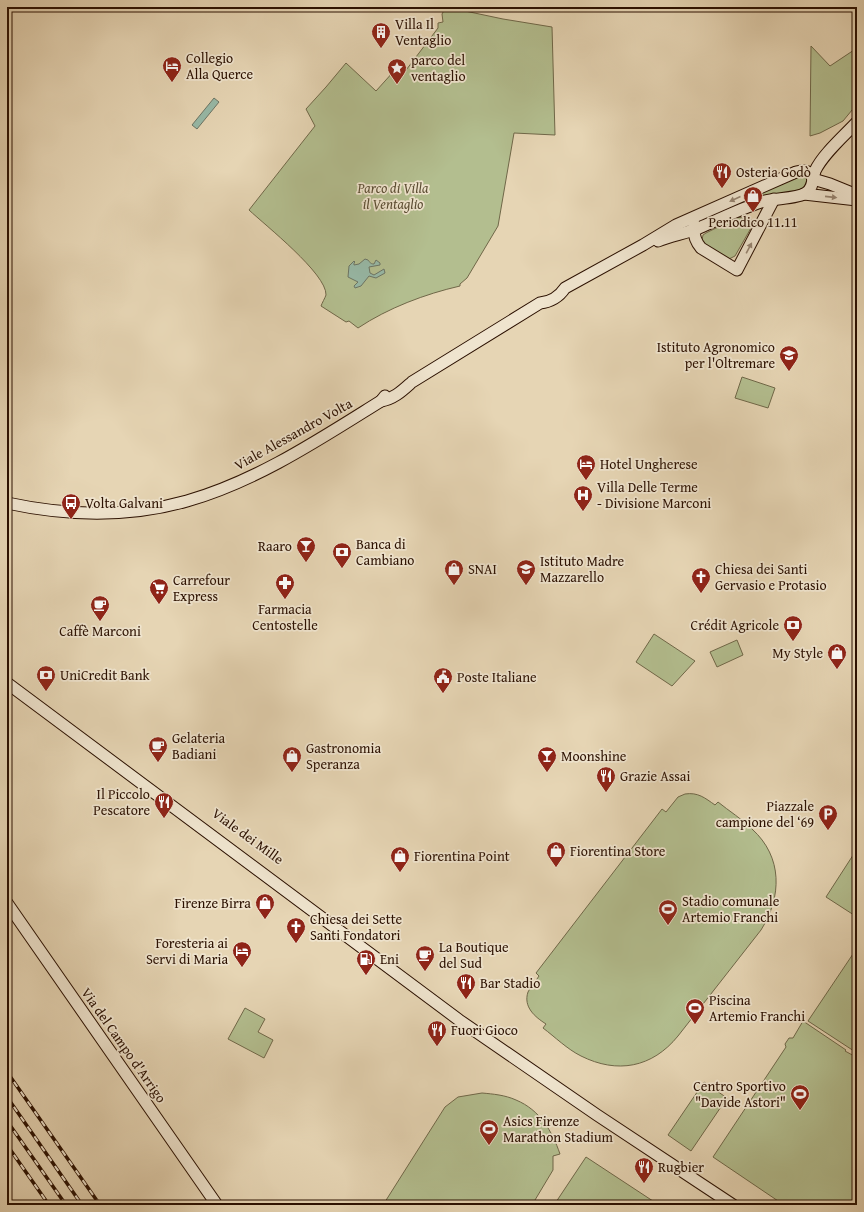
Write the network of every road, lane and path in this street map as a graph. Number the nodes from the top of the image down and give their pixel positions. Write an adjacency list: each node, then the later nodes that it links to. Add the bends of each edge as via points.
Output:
1 (857, 122): 2 (street)
2 (832, 148): 3 (street, via 809,166); 4 (street, via 816,170)
3 (796, 172): 4 (street, via 807,171); 9 (street, one-way to 9)
4 (814, 179): 5 (street); 6 (street)
5 (804, 194): 7 (street); 8 (street, one-way to 8)
6 (857, 195)
7 (774, 199): 10 (street, via 746,207); 10 (street, one-way to 7, via 696,241 701,248 737,270)
8 (857, 200)
9 (700, 214): 10 (street); 11 (street)
10 (694, 230): 11 (street)
11 (665, 235): 12 (street, Viale Alessandro Volta, via 565,288 544,296 540,303 412,382 388,400 381,401 276,464 237,483 186,501 127,512 42,510)
12 (7, 503)
13 (7, 676): 16 (street, Viale dei Mille, via 461,1014)
14 (7, 684): 16 (street, Viale dei Mille)
15 (7, 903): 17 (street, Via del Campo d'Arrigo)
16 (470, 1027): 18 (street)
17 (217, 1205)
18 (733, 1205)

